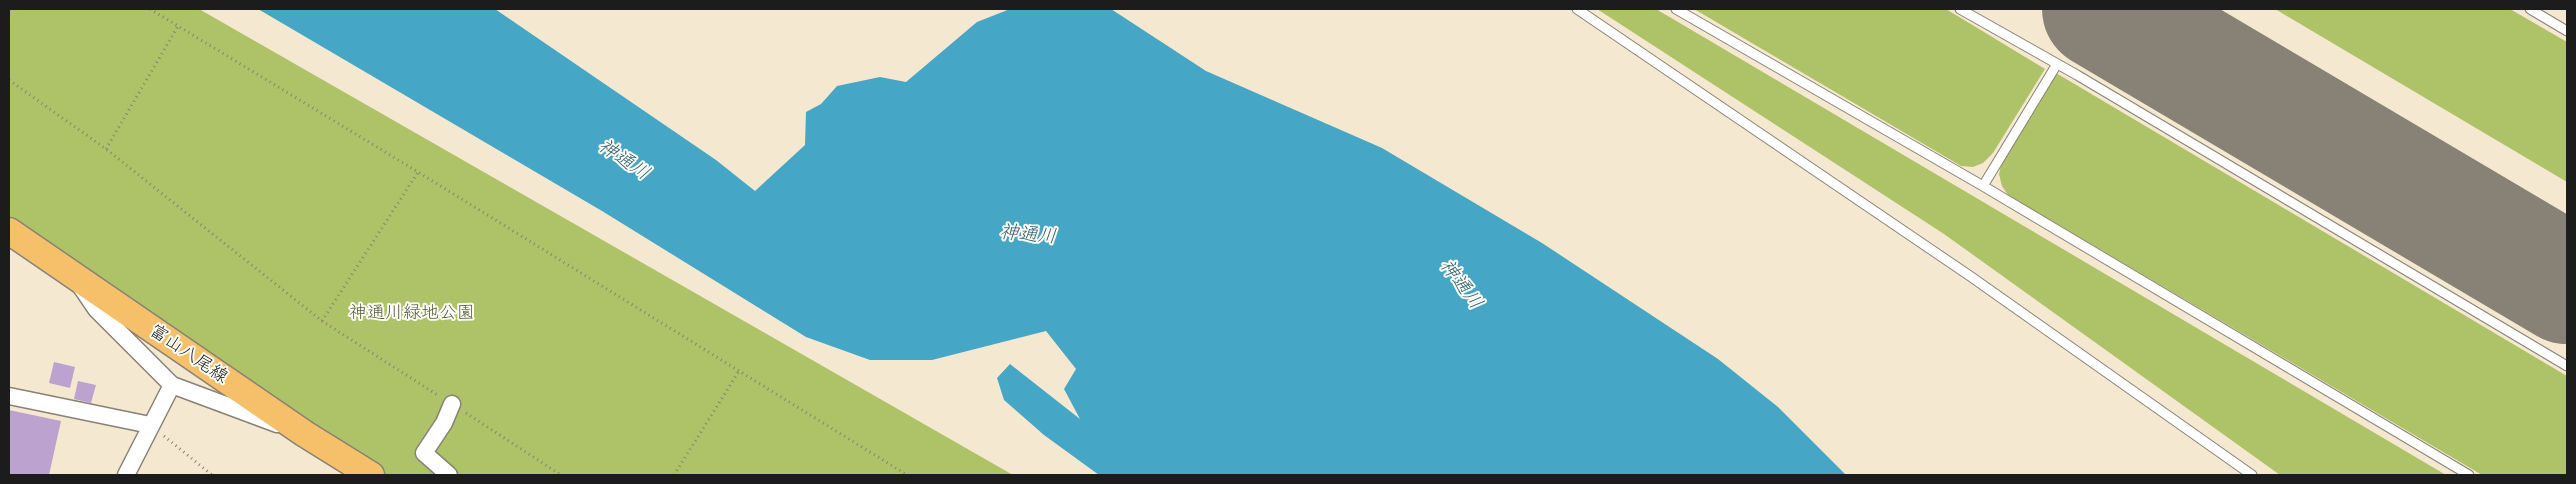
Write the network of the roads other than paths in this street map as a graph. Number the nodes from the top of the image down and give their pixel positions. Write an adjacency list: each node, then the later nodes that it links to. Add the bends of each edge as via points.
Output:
1 (1578, 9): 19 (lane, via 1970,276)
2 (1676, 9): 7 (lane)
3 (1960, 9): 6 (lane)
4 (2530, 9): 5 (lane)
5 (2567, 31)
6 (2057, 64): 7 (lane); 10 (lane)
7 (1983, 186): 20 (lane)
8 (9, 231): 9 (main road, 富山八尾線)
9 (74, 277): 11 (street, via 96,308); 15 (main road, 富山八尾線)
10 (2567, 366)
11 (172, 385): 14 (street); 15 (street)
12 (9, 396): 14 (street)
13 (452, 404): 18 (street, via 424,453)
14 (150, 426): 16 (street)
15 (305, 434): 17 (main road, 富山八尾線)
16 (126, 475)
17 (371, 475)
18 (449, 475)
19 (2252, 475)
20 (2469, 475)

